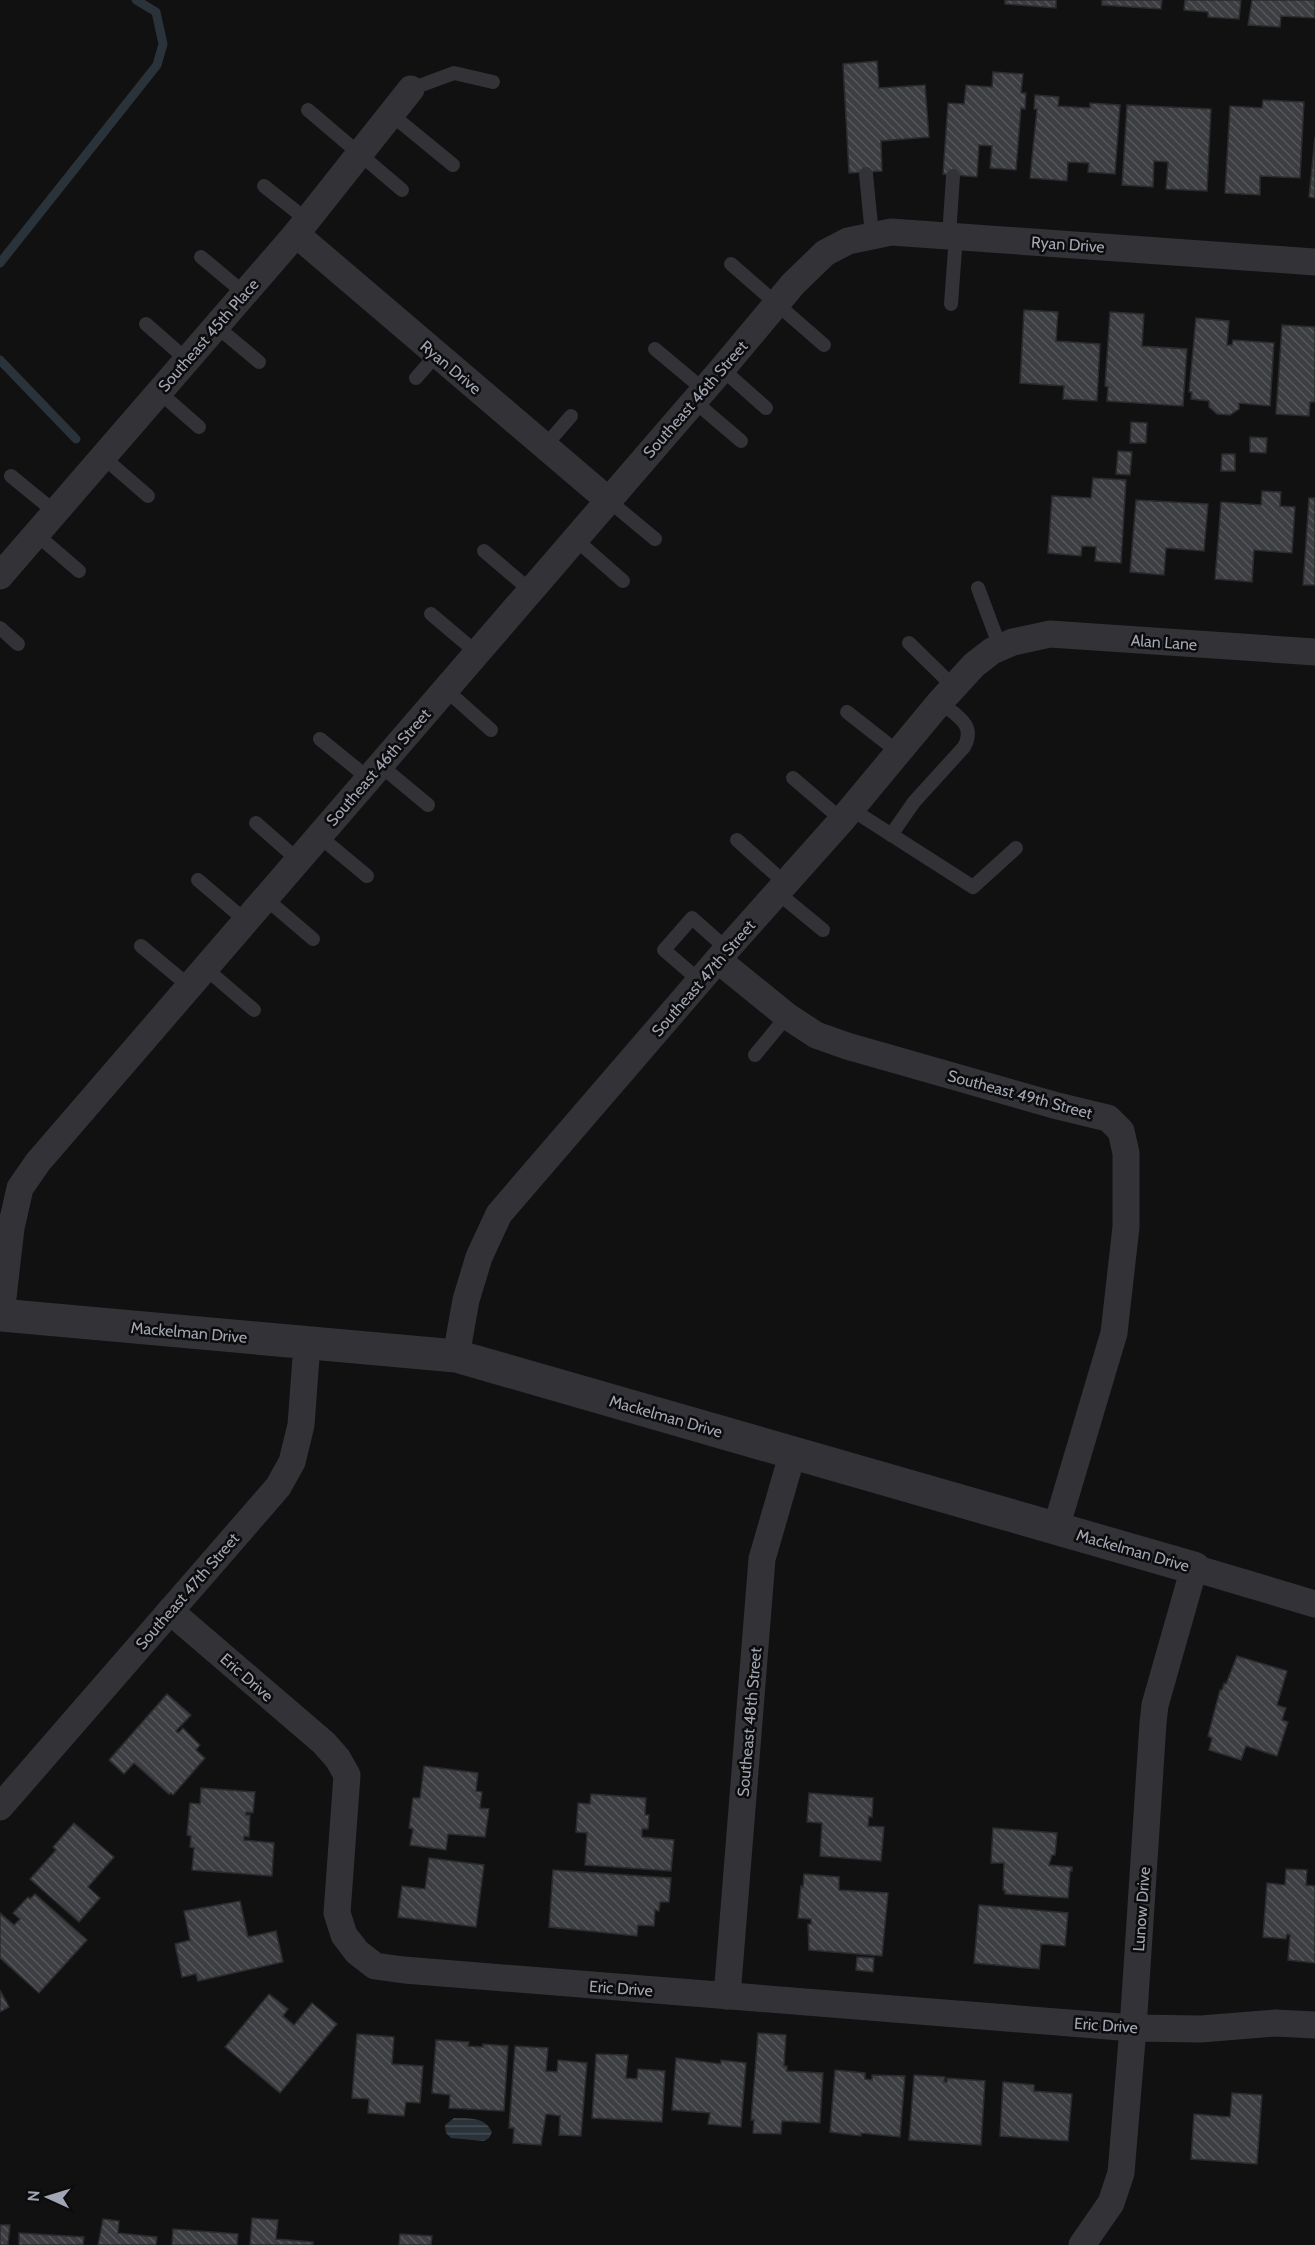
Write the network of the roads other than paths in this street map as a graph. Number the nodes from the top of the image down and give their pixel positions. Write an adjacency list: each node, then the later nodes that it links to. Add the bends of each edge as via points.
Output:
1 (493, 82): 2 (lane, via 453,73)
2 (411, 89): 4 (street, Southeast 45th Place)
3 (308, 110): 5 (lane)
4 (392, 115): 5 (street, Southeast 45th Place); 6 (lane)
5 (360, 155): 10 (lane); 11 (street, Southeast 45th Place)
6 (453, 165)
7 (866, 174): 12 (lane)
8 (953, 176): 13 (lane)
9 (264, 186): 11 (lane)
10 (402, 190)
11 (302, 227): 18 (street, Southeast 45th Place); 25 (street, Ryan Drive)
12 (872, 235): 13 (street, Ryan Drive, via 891,232); 14 (street, Ryan Drive)
13 (952, 236): 16 (street, Ryan Drive); 20 (lane)
14 (825, 253): 19 (street, Southeast 46th Street)
15 (201, 257): 18 (lane)
16 (1315, 262)
17 (731, 264): 19 (lane)
18 (244, 293): 22 (street, Southeast 45th Place)
19 (777, 304): 23 (lane); 28 (street, Southeast 46th Street)
20 (951, 304)
21 (146, 324): 26 (lane)
22 (216, 326): 26 (street, Southeast 45th Place); 27 (lane)
23 (824, 345)
24 (655, 350): 31 (lane)
25 (436, 355): 29 (lane); 36 (street, Ryan Drive)
26 (187, 360): 30 (street, Southeast 45th Place)
27 (259, 362)
28 (722, 369): 31 (street, Southeast 46th Street); 32 (lane)
29 (416, 378)
30 (159, 392): 34 (lane); 37 (street, Southeast 45th Place)
31 (699, 395): 35 (lane); 40 (street, Southeast 46th Street)
32 (766, 408)
33 (571, 416): 36 (lane)
34 (199, 427)
35 (741, 441)
36 (544, 446): 40 (street, Ryan Drive)
37 (103, 457): 39 (lane); 41 (street, Southeast 45th Place)
38 (11, 476): 41 (lane)
39 (148, 496)
40 (608, 500): 43 (street, Southeast 46th Street); 44 (lane)
41 (55, 512): 42 (street, Southeast 45th Place)
42 (36, 534): 46 (lane); 47 (street, Southeast 45th Place)
43 (574, 538): 48 (lane); 50 (street, Southeast 46th Street)
44 (655, 539)
45 (484, 551): 50 (lane)
46 (79, 571)
47 (0, 576)
48 (623, 581)
49 (978, 588): 55 (lane)
50 (530, 590): 56 (street, Southeast 46th Street)
51 (431, 614): 56 (lane)
52 (0, 628): 54 (lane)
53 (909, 643): 59 (lane)
54 (18, 644)
55 (1006, 644): 57 (street, Alan Lane, via 1050,634); 59 (street, Southeast 47th Street, via 974,665)
56 (476, 652): 58 (street, Southeast 46th Street)
57 (1315, 652)
58 (445, 689): 61 (lane); 64 (street, Southeast 46th Street)
59 (946, 694): 63 (street, Southeast 47th Street); 69 (lane, via 968,729 969,738)
60 (847, 712): 63 (lane)
61 (491, 729)
62 (320, 739): 64 (lane)
63 (898, 752): 67 (street, Southeast 47th Street)
64 (374, 772): 66 (lane); 70 (street, Southeast 46th Street)
65 (793, 778): 67 (lane)
66 (428, 805)
67 (846, 815): 69 (lane); 76 (street, Southeast 47th Street)
68 (256, 823): 73 (lane)
69 (891, 835): 72 (lane, via 973,887)
70 (319, 836): 73 (street, Southeast 46th Street); 74 (lane)
71 (737, 840): 76 (lane)
72 (1016, 848)
73 (298, 860): 77 (street, Southeast 46th Street)
74 (367, 876)
75 (198, 880): 78 (lane)
76 (782, 888): 79 (lane); 82 (street, Southeast 47th Street)
77 (265, 898): 78 (street, Southeast 46th Street); 80 (lane)
78 (246, 921): 83 (street, Southeast 46th Street)
79 (824, 930)
80 (313, 939)
81 (141, 946): 83 (lane)
82 (723, 955): 84 (street, Southeast 47th Street); 84 (lane, via 692,918 664,950); 86 (street, Southeast 49th Street)
83 (197, 977): 85 (lane); 88 (street, Southeast 46th Street, via 20,1188)
84 (700, 981): 90 (street, Southeast 47th Street, via 499,1214 479,1257)
85 (254, 1010)
86 (787, 1016): 87 (lane); 92 (street, Southeast 49th Street, via 816,1035 847,1046 1108,1118 1121,1131 1126,1153 1126,1227 1114,1333)
87 (755, 1055)
88 (0, 1315): 89 (street, Mackelman Drive)
89 (307, 1344): 90 (street, Mackelman Drive); 95 (street, Southeast 47th Street, via 301,1425 292,1462 278,1487)
90 (456, 1356): 91 (street, Mackelman Drive)
91 (793, 1452): 92 (street, Mackelman Drive); 97 (street, Southeast 48th Street, via 762,1559)
92 (1056, 1528): 93 (street, Mackelman Drive)
93 (1194, 1568): 94 (street, Mackelman Drive); 99 (street, Lunow Drive, via 1155,1705)
94 (1315, 1605)
95 (170, 1611): 96 (street, Southeast 47th Street); 97 (street, Eric Drive, via 324,1743 338,1760 346,1775 346,1787 337,1913 344,1935 375,1966)
96 (0, 1808)
97 (727, 1996): 99 (street, Eric Drive)
98 (1315, 2025): 99 (street, Eric Drive)
99 (1133, 2028): 100 (street, Lunow Drive, via 1121,2173 1111,2203)
100 (1082, 2245)

